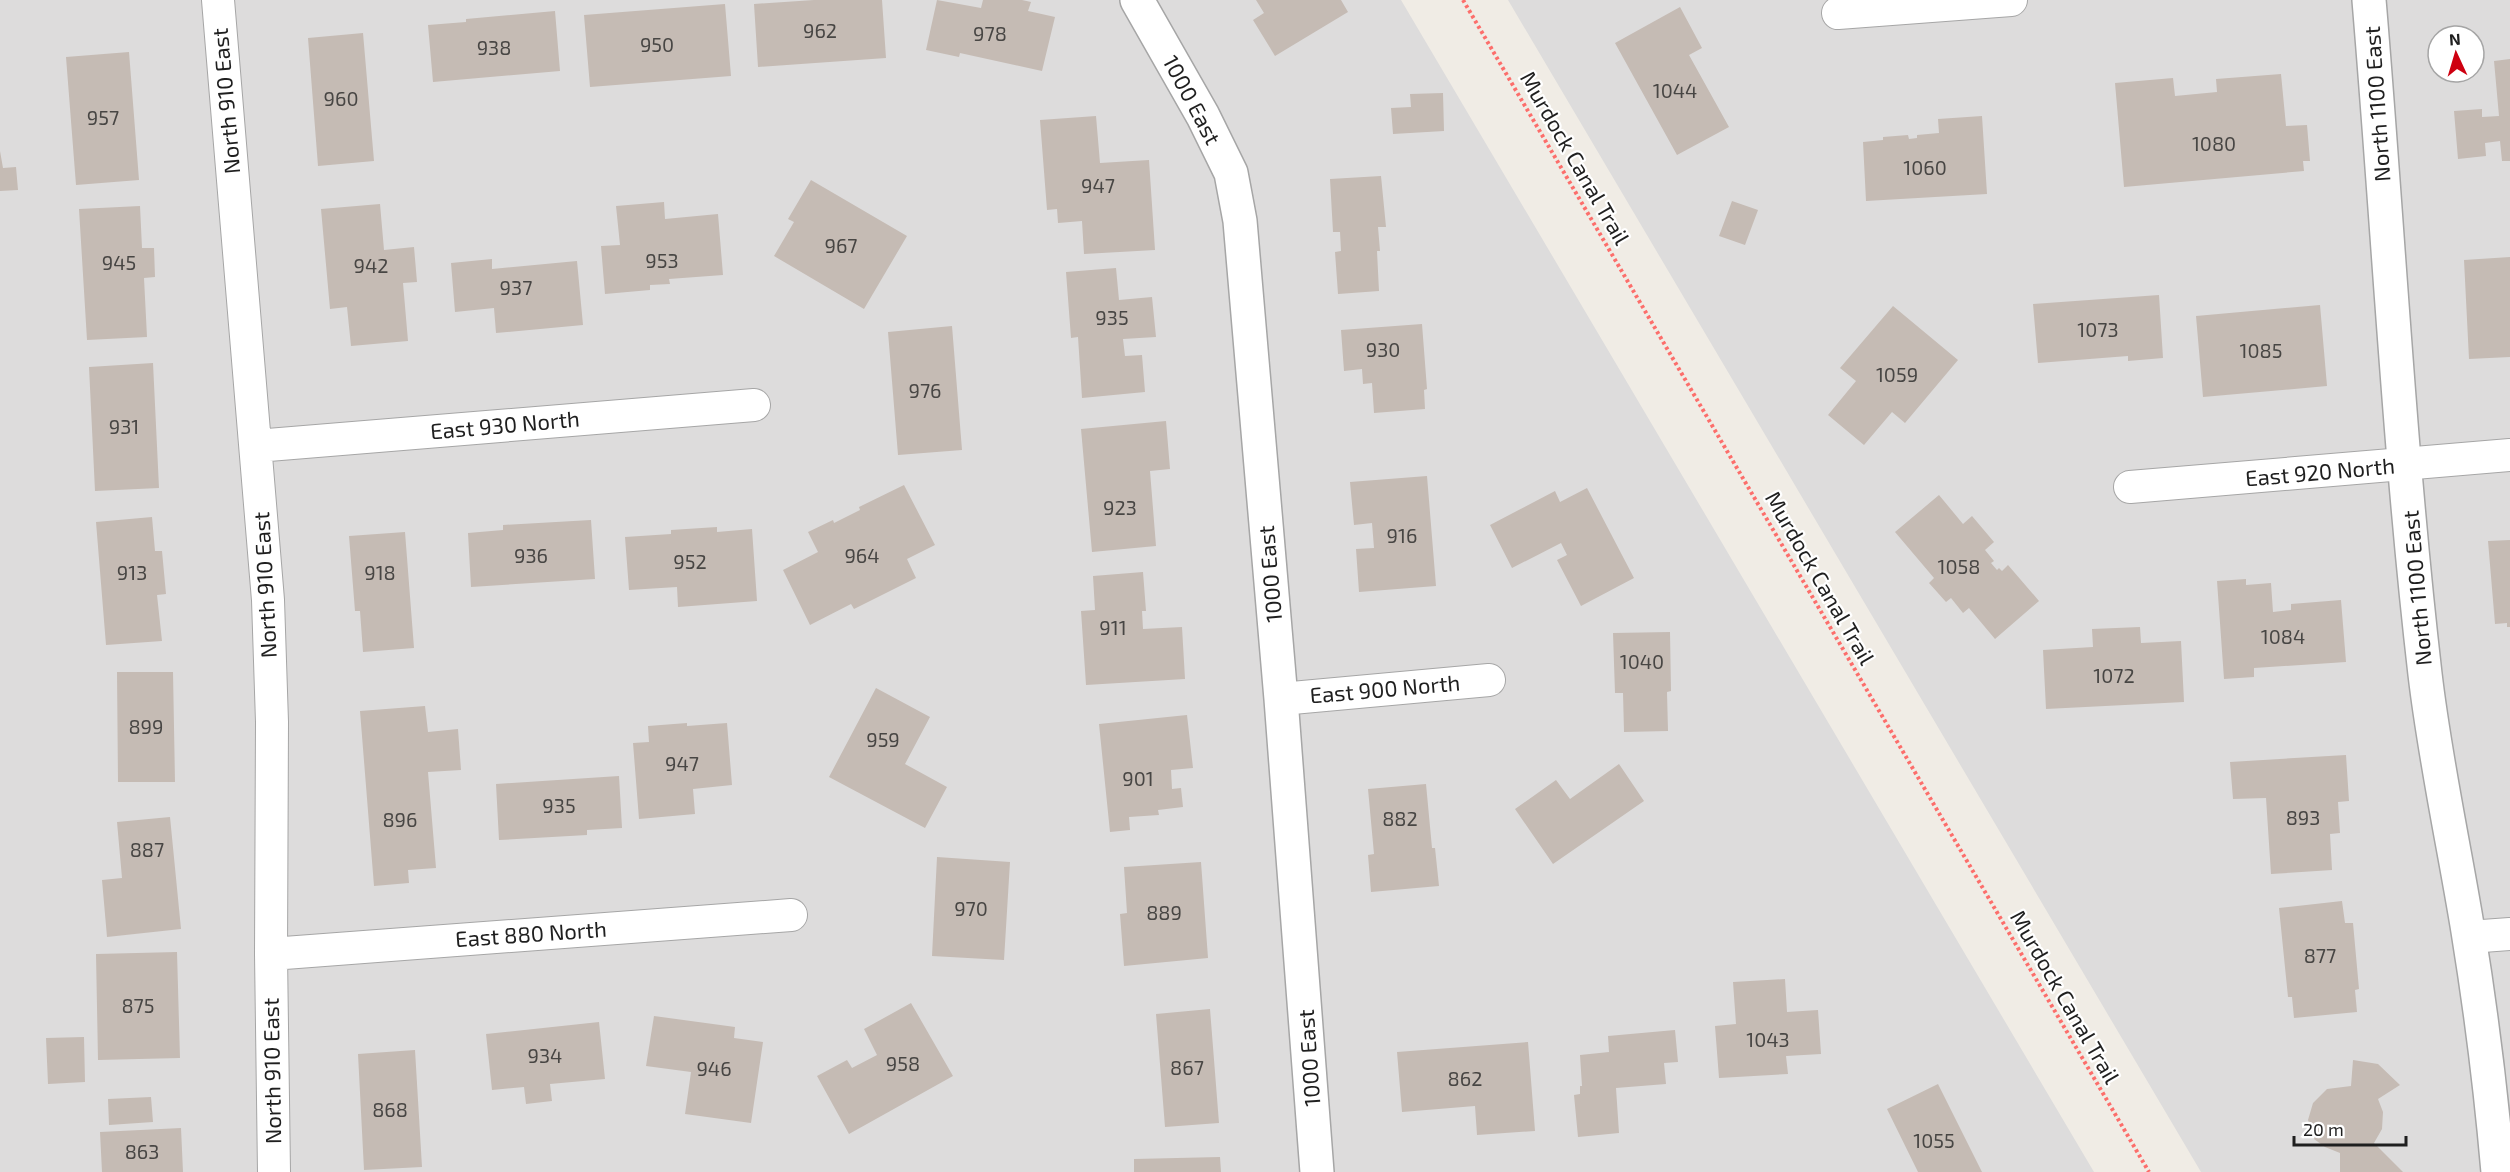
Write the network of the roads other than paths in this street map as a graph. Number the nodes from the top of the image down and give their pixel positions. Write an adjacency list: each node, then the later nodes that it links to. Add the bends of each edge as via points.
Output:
1 (218, 0): 7 (street, North 910 East)
2 (1137, 0): 12 (street, 1000 East, via 1231,173 1240,221)
3 (2011, 0): 5 (street)
4 (2369, 0): 9 (street, North 1100 East)
5 (1838, 13)
6 (754, 405): 7 (street, East 930 North)
7 (256, 446): 16 (street, North 910 East, via 271,689)
8 (2510, 455): 9 (street, East 920 North)
9 (2406, 465): 10 (street, East 920 North); 15 (street, North 1100 East, via 2427,685)
10 (2130, 487)
11 (1489, 680): 12 (street, East 900 North)
12 (1281, 699): 18 (street, 1000 East)
13 (790, 915): 16 (street, East 880 North)
14 (2510, 934): 15 (street)
15 (2469, 937): 19 (street, North 1100 East)
16 (271, 954): 17 (street, North 910 East)
17 (274, 1172)
18 (1317, 1172)
19 (2498, 1172)

